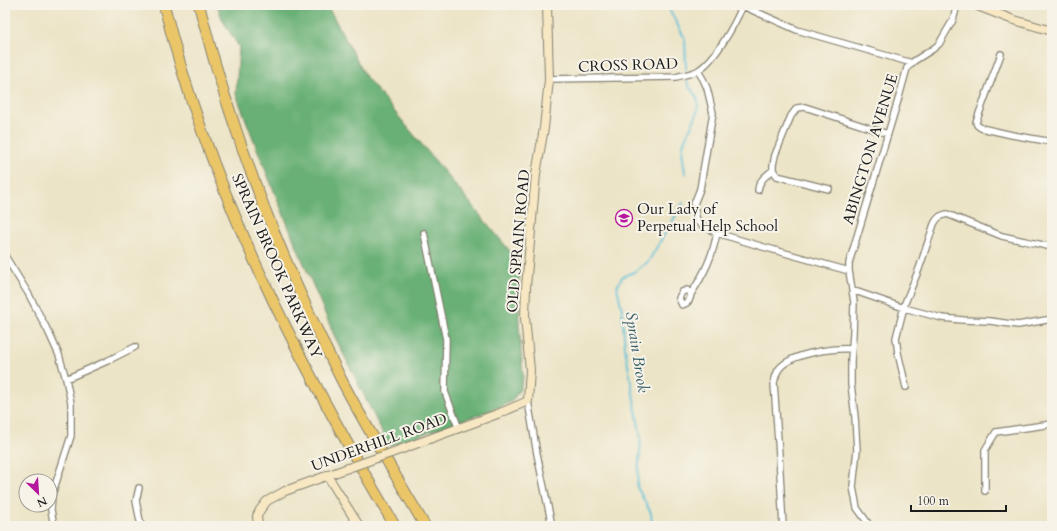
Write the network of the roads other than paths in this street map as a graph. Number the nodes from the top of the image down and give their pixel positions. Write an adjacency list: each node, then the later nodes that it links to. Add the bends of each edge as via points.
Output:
1 (164, 5): 40 (highway, SPRAIN BROOK PARKWAY, via 197,115 248,246 319,393)
2 (199, 5): 41 (highway, SPRAIN BROOK PARKWAY, via 234,124 257,190 289,268 342,381)
3 (547, 5): 11 (street, OLD SPRAIN ROAD)
4 (743, 5): 9 (street, via 797,30); 10 (street, CROSS ROAD, via 731,30)
5 (957, 5): 9 (street, ABINGTON AVENUE, via 953,20 939,44)
6 (975, 5): 7 (street)
7 (1052, 31)
8 (1000, 54): 13 (street, via 977,125 981,128)
9 (912, 63): 12 (street, ABINGTON AVENUE, via 907,68)
10 (698, 71): 11 (street, CROSS ROAD, via 676,77); 18 (street, via 707,88 713,113 700,189 694,204 698,222)
11 (549, 79): 30 (street, OLD SPRAIN ROAD, via 536,174 526,287 525,317 530,370)
12 (888, 134): 14 (street, via 805,107 797,108 791,116 775,155); 21 (street, ABINGTON AVENUE, via 849,263)
13 (1052, 142)
14 (773, 170): 15 (street, via 777,176); 16 (street, via 760,182)
15 (829, 189)
16 (758, 190)
17 (424, 233): 32 (street, via 446,339 445,392)
18 (717, 233): 21 (street); 23 (street, via 714,250 704,274)
19 (1052, 247): 24 (street, via 1002,236 947,214 941,216 934,224)
20 (5, 256): 28 (street, via 49,333)
21 (849, 272): 22 (street, ABINGTON AVENUE)
22 (852, 290): 24 (street); 27 (street)
23 (691, 294)
24 (904, 308): 25 (street, via 942,318 990,320 1018,325); 29 (street, via 896,338)
25 (1052, 319)
26 (135, 347): 28 (street)
27 (852, 349): 43 (street, via 799,356 787,362 775,375); 44 (street, via 851,384 857,450 853,487 858,508)
28 (66, 379): 36 (street, via 71,403 71,436 52,495)
29 (906, 387)
30 (528, 401): 32 (street, UNDERHILL ROAD); 42 (street, OLD SPRAIN ROAD)
31 (1052, 424): 35 (street, via 996,432 986,450)
32 (459, 428): 33 (street, UNDERHILL ROAD, bridge)
33 (327, 475): 38 (street, UNDERHILL ROAD, via 285,490 267,501 257,516); 39 (street)
34 (139, 488): 37 (street, via 136,501)
35 (985, 491)
36 (54, 526)
37 (141, 526)
38 (258, 526)
39 (359, 526)
40 (395, 526)
41 (425, 526)
42 (552, 526)
43 (783, 526)
44 (870, 526)

